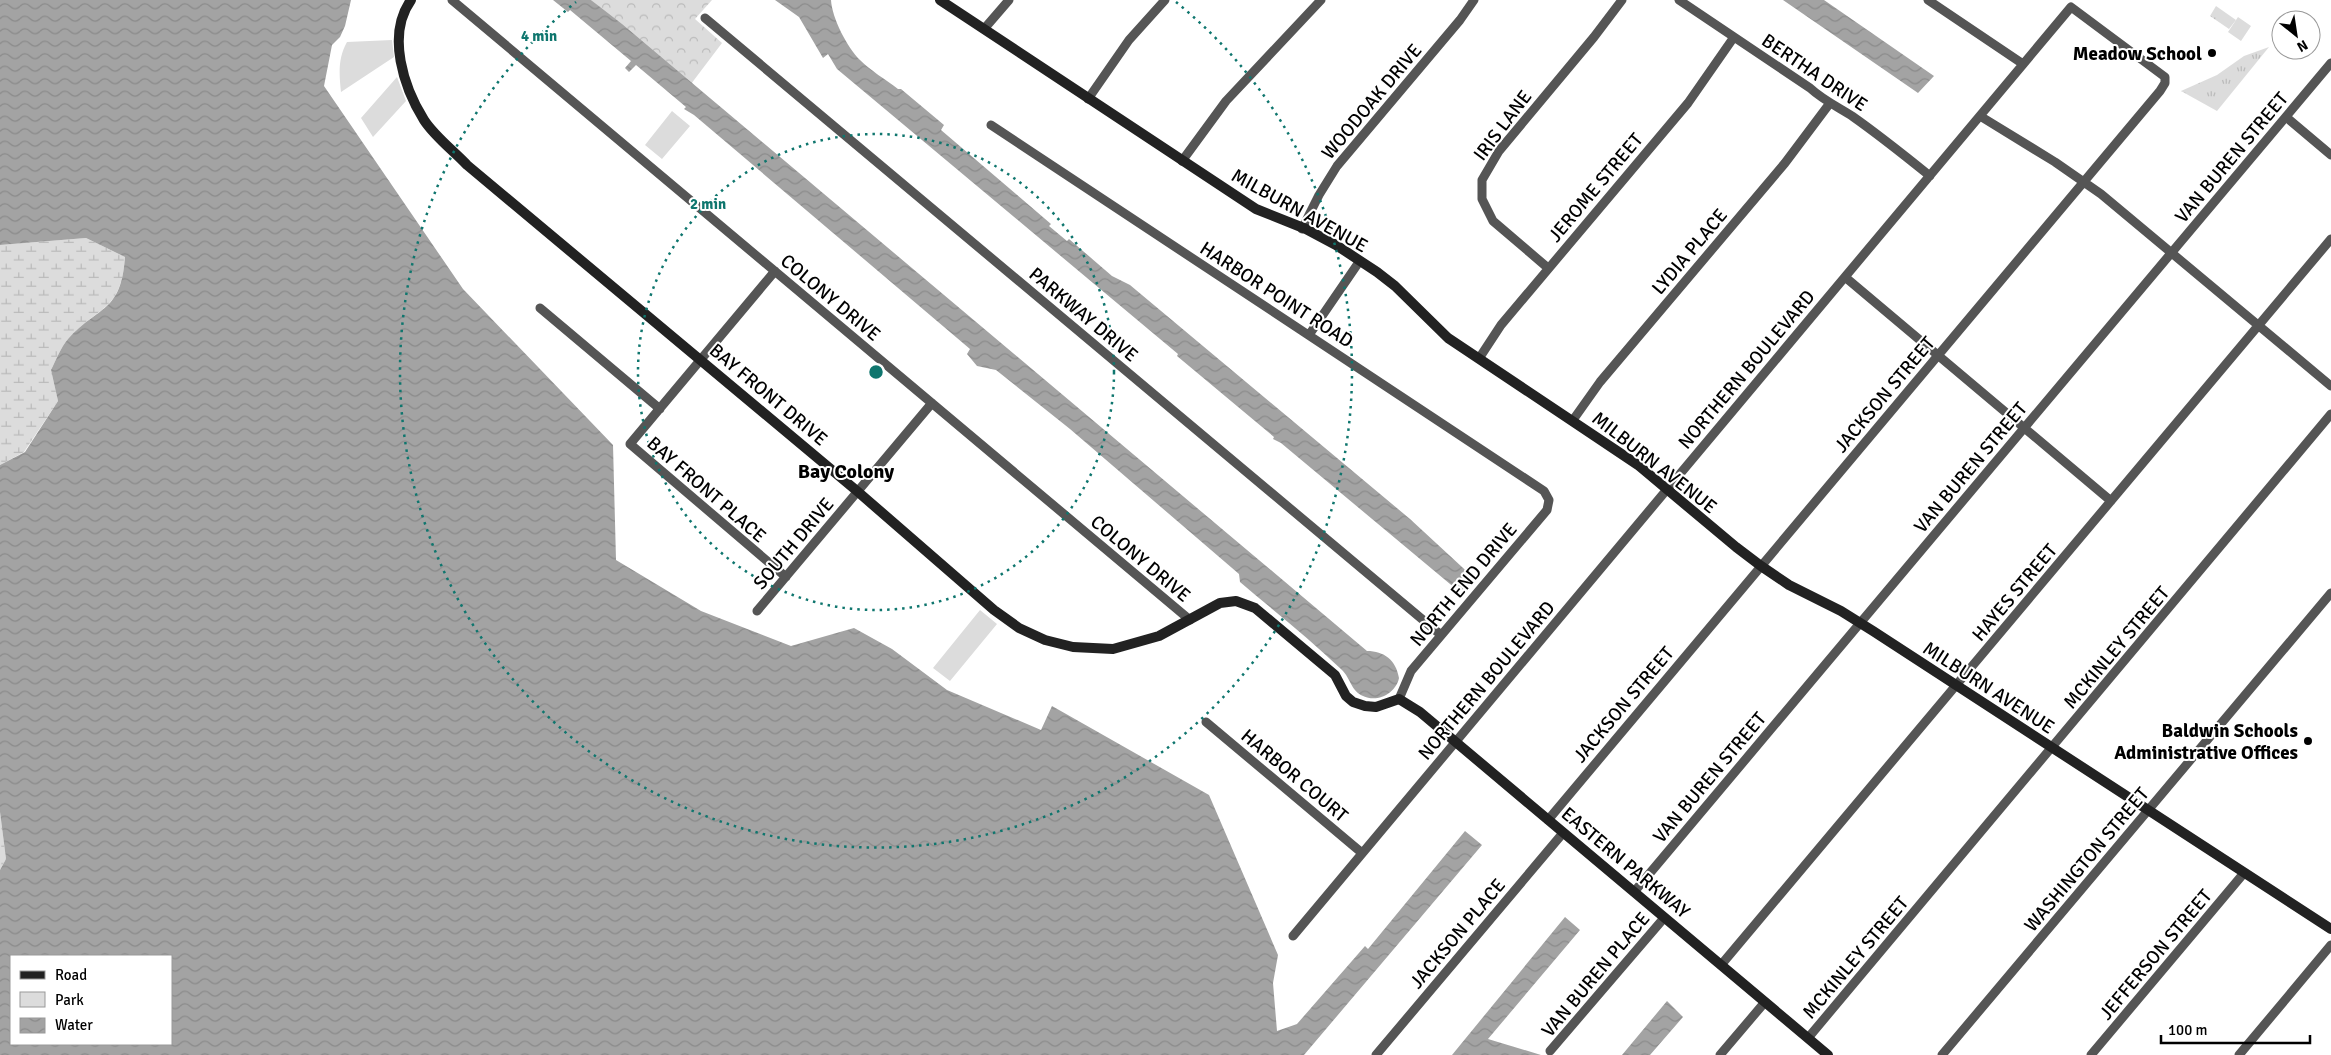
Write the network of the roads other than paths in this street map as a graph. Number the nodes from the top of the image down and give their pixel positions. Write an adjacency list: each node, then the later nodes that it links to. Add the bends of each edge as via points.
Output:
1 (412, 0): 38 (street, BAY FRONT DRIVE, via 399,32 400,63 425,122 467,165)
2 (452, 0): 31 (street, COLONY DRIVE)
3 (940, 0): 13 (street, MILBURN AVENUE)
4 (1010, 0): 13 (street)
5 (1165, 0): 17 (street, via 1124,46)
6 (1321, 0): 23 (street, via 1226,102)
7 (1474, 0): 26 (street, WOODOAK DRIVE, via 1337,166)
8 (1622, 0): 30 (street, IRIS LANE, via 1498,151 1482,180 1482,199 1493,221)
9 (1679, 0): 14 (street, BERTHA DRIVE)
10 (1928, 0): 16 (street)
11 (2071, 7): 16 (street, NORTHERN BOULEVARD); 25 (street, JACKSON STREET, via 2165,77 2160,91)
12 (705, 18): 55 (street, PARKWAY DRIVE)
13 (984, 29): 17 (street, MILBURN AVENUE)
14 (1734, 37): 18 (street, BERTHA DRIVE); 30 (street, JEROME STREET, via 1688,103)
15 (2331, 63): 20 (street, VAN BUREN STREET)
16 (2023, 64): 19 (street, NORTHERN BOULEVARD)
17 (1088, 99): 23 (street, MILBURN AVENUE)
18 (1830, 103): 24 (street, BERTHA DRIVE, via 1896,148); 43 (street, LYDIA PLACE, via 1785,163 1600,382)
19 (1980, 116): 24 (street, NORTHERN BOULEVARD); 25 (street)
20 (2286, 117): 22 (street); 28 (street, VAN BUREN STREET)
21 (991, 125): 35 (street, HARBOR POINT ROAD)
22 (2331, 154)
23 (1182, 161): 26 (street, MILBURN AVENUE, via 1256,209)
24 (1930, 176): 32 (street, NORTHERN BOULEVARD)
25 (2082, 181): 28 (street); 36 (street, JACKSON STREET)
26 (1302, 229): 29 (street, MILBURN AVENUE, via 1336,245)
27 (2331, 239): 34 (street, HAYES STREET)
28 (2172, 253): 34 (street); 44 (street, VAN BUREN STREET)
29 (1359, 262): 35 (street); 37 (street, MILBURN AVENUE, via 1395,286 1448,338)
30 (1548, 268): 37 (street, JEROME STREET, via 1501,325)
31 (775, 271): 38 (street); 40 (street, COLONY DRIVE)
32 (1845, 277): 36 (street); 45 (street, NORTHERN BOULEVARD)
33 (540, 308): 41 (street, BAY FRONT PLACE)
34 (2258, 326): 39 (street); 48 (street, HAYES STREET)
35 (1309, 335): 46 (street, HARBOR POINT ROAD)
36 (1938, 355): 44 (street); 49 (street, JACKSON STREET)
37 (1480, 357): 43 (street, MILBURN AVENUE)
38 (701, 360): 41 (street); 47 (street, BAY FRONT DRIVE)
39 (2331, 386)
40 (932, 403): 47 (street, SOUTH DRIVE); 53 (street, COLONY DRIVE)
41 (660, 409): 50 (street, BAY FRONT PLACE, via 630,444)
42 (2331, 414): 60 (street, MCKINLEY STREET)
43 (1573, 420): 45 (street, MILBURN AVENUE, via 1638,465)
44 (2024, 428): 48 (street); 54 (street, VAN BUREN STREET)
45 (1667, 490): 49 (street, MILBURN AVENUE); 59 (street, NORTHERN BOULEVARD)
46 (1544, 491): 55 (street, NORTH END DRIVE, via 1550,500 1546,510)
47 (857, 492): 50 (street, SOUTH DRIVE); 53 (street, BAY FRONT DRIVE, via 994,610 1019,628 1045,640 1073,647 1113,649 1159,636)
48 (2112, 501): 56 (street, HAYES STREET)
49 (1761, 566): 54 (street, MILBURN AVENUE); 62 (street, JACKSON STREET)
50 (786, 577): 52 (street, SOUTH DRIVE)
51 (2331, 592): 61 (street, WASHINGTON STREET)
52 (757, 611)
53 (1190, 620): 57 (street, BAY FRONT DRIVE, via 1220,603 1245,603 1335,675 1353,702 1376,707)
54 (1860, 624): 56 (street, MILBURN AVENUE); 66 (street, VAN BUREN STREET)
55 (1441, 635): 57 (street, NORTH END DRIVE, via 1411,671)
56 (1956, 686): 60 (street, MILBURN AVENUE); 71 (street, HAYES STREET)
57 (1399, 699): 59 (street, EASTERN PARKWAY)
58 (1206, 722): 64 (street, HARBOR COURT)
59 (1456, 742): 62 (street, EASTERN PARKWAY); 64 (street, NORTHERN BOULEVARD)
60 (2051, 749): 61 (street, MILBURN AVENUE); 73 (street, MCKINLEY STREET)
61 (2147, 811): 65 (street, MILBURN AVENUE); 78 (street, WASHINGTON STREET)
62 (1548, 820): 63 (street, EASTERN PARKWAY)
63 (1563, 833): 66 (street, EASTERN PARKWAY); 75 (street, JACKSON PLACE)
64 (1362, 854): 69 (street, NORTHERN BOULEVARD)
65 (2244, 873): 68 (street, MILBURN AVENUE); 79 (street, JEFFERSON STREET)
66 (1634, 892): 67 (street, EASTERN PARKWAY)
67 (1664, 918): 71 (street, EASTERN PARKWAY); 74 (street, VAN BUREN PLACE)
68 (2331, 929)
69 (1293, 936)
70 (2331, 945): 80 (street)
71 (1721, 965): 72 (street, EASTERN PARKWAY)
72 (1765, 1002): 73 (street, EASTERN PARKWAY); 76 (street)
73 (1808, 1038): 77 (street, EASTERN PARKWAY)
74 (1550, 1052)
75 (1376, 1055)
76 (1720, 1055)
77 (1828, 1055)
78 (1942, 1055)
79 (2091, 1055)
80 (2239, 1055)

